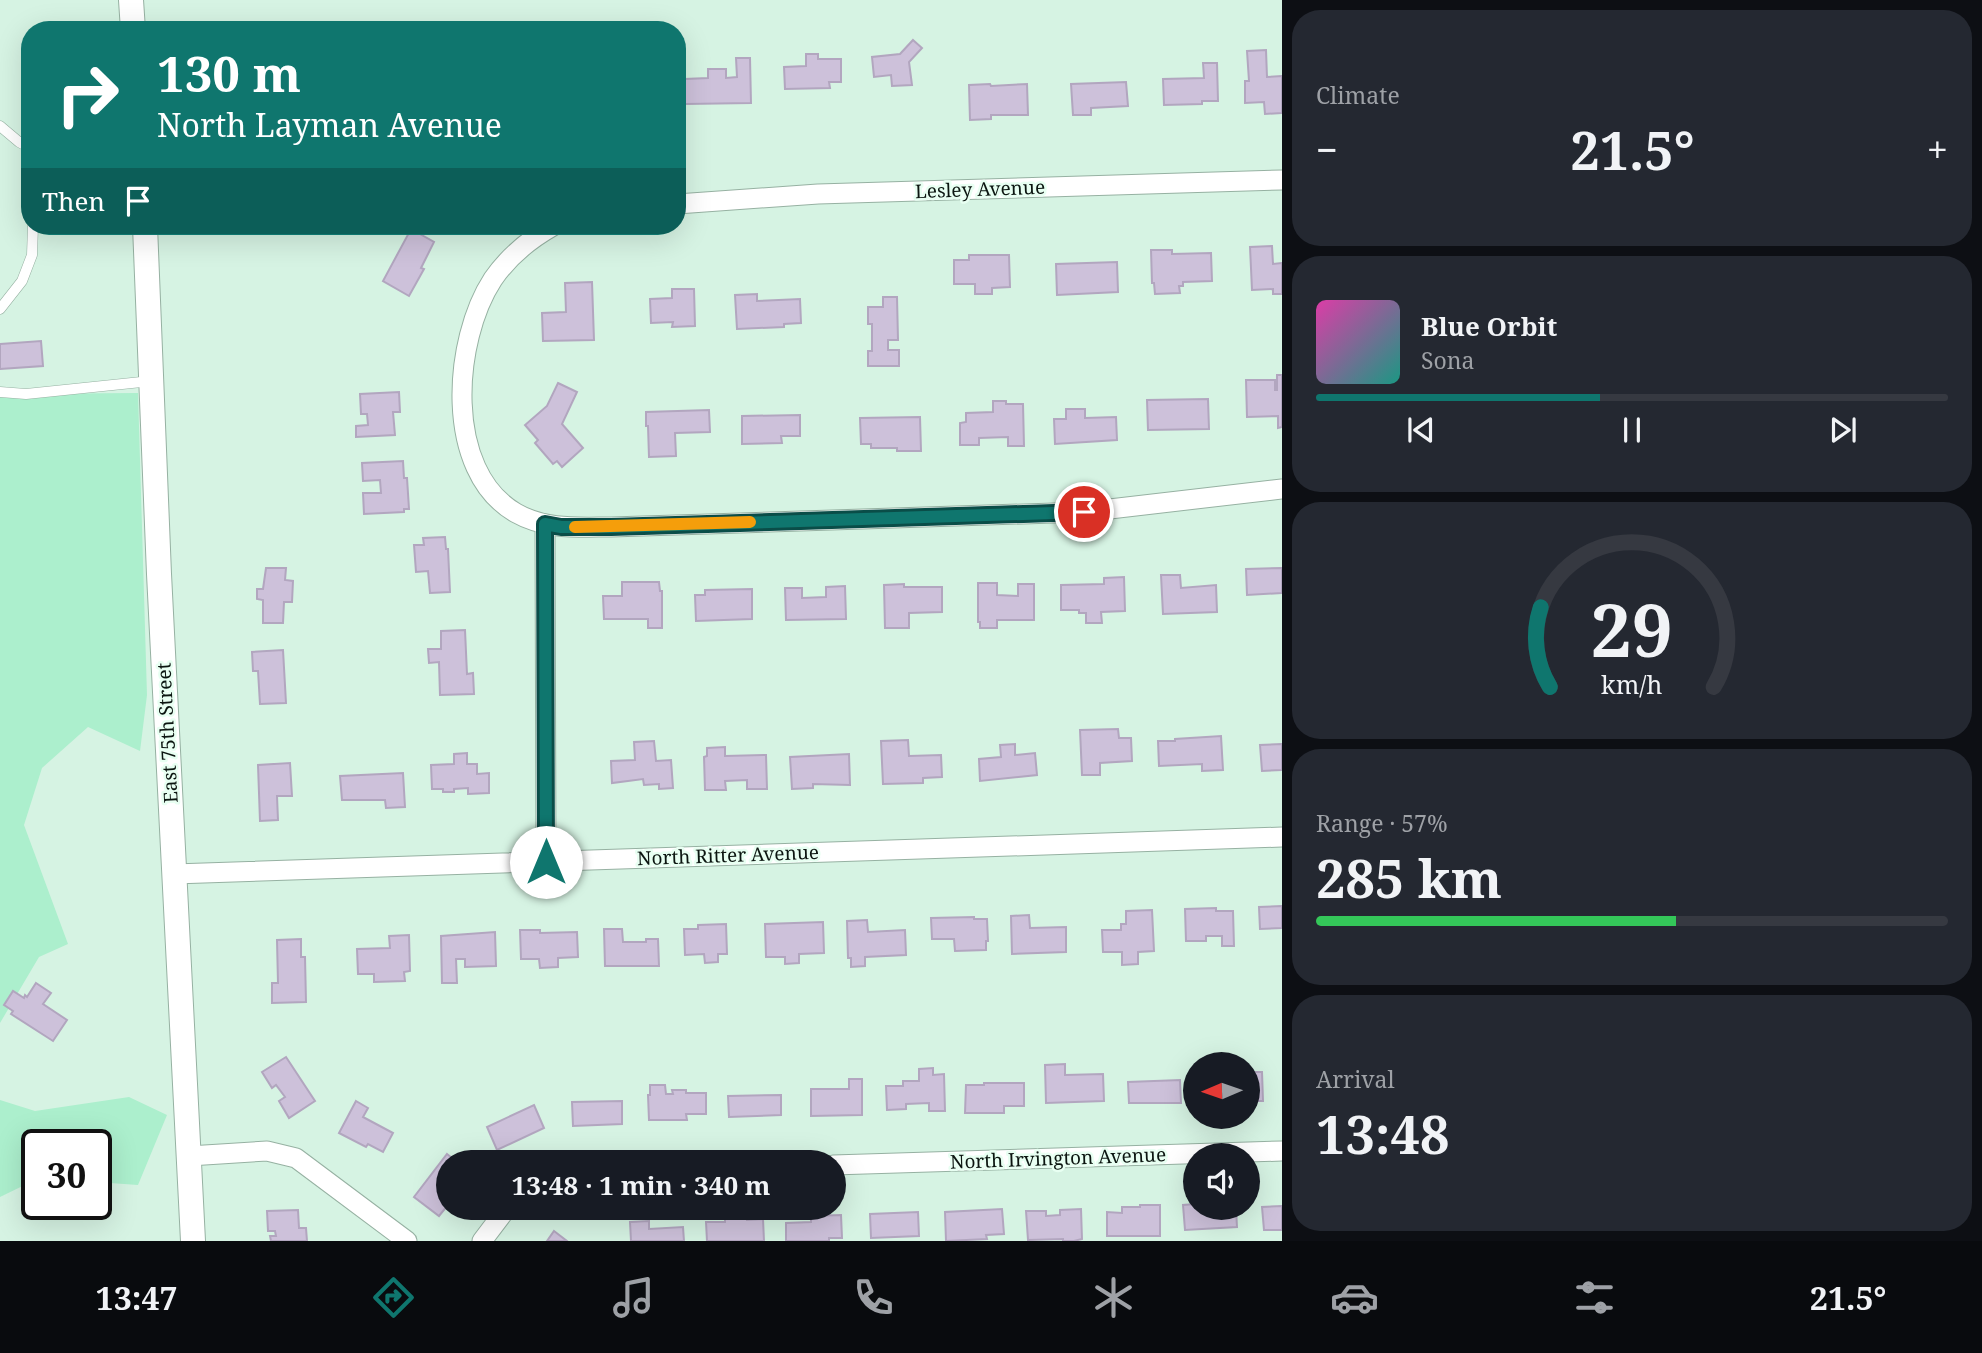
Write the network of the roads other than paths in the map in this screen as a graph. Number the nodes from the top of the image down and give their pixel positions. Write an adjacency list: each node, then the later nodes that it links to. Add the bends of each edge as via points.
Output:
1 (131, 0): 2 (street)
2 (132, 21)
3 (0, 126): 4 (lane)
4 (21, 143)
5 (1282, 180): 6 (street, Lesley Avenue, via 818,194)
6 (686, 203)
7 (33, 235): 10 (lane, via 32,255 22,281)
8 (145, 235): 11 (street, East 75th Street)
9 (540, 235): 14 (street, via 520,248 494,278 475,314 463,371 465,428 475,466 501,501 522,516)
10 (0, 309)
11 (151, 381): 12 (lane, via 26,394); 17 (street, East 75th Street)
12 (0, 392)
13 (1282, 489): 14 (street, via 1084,512 611,527)
14 (545, 524): 16 (street)
15 (1282, 838): 16 (street, North Ritter Avenue)
16 (546, 862): 17 (street, North Ritter Avenue)
17 (174, 874): 19 (street, East 75th Street)
18 (1282, 1151): 20 (street, North Irvington Avenue)
19 (189, 1156): 22 (street, East 75th Street); 23 (street, via 267,1151 296,1158)
20 (846, 1165)
21 (498, 1220): 24 (street)
22 (193, 1241)
23 (407, 1241)
24 (482, 1241)

